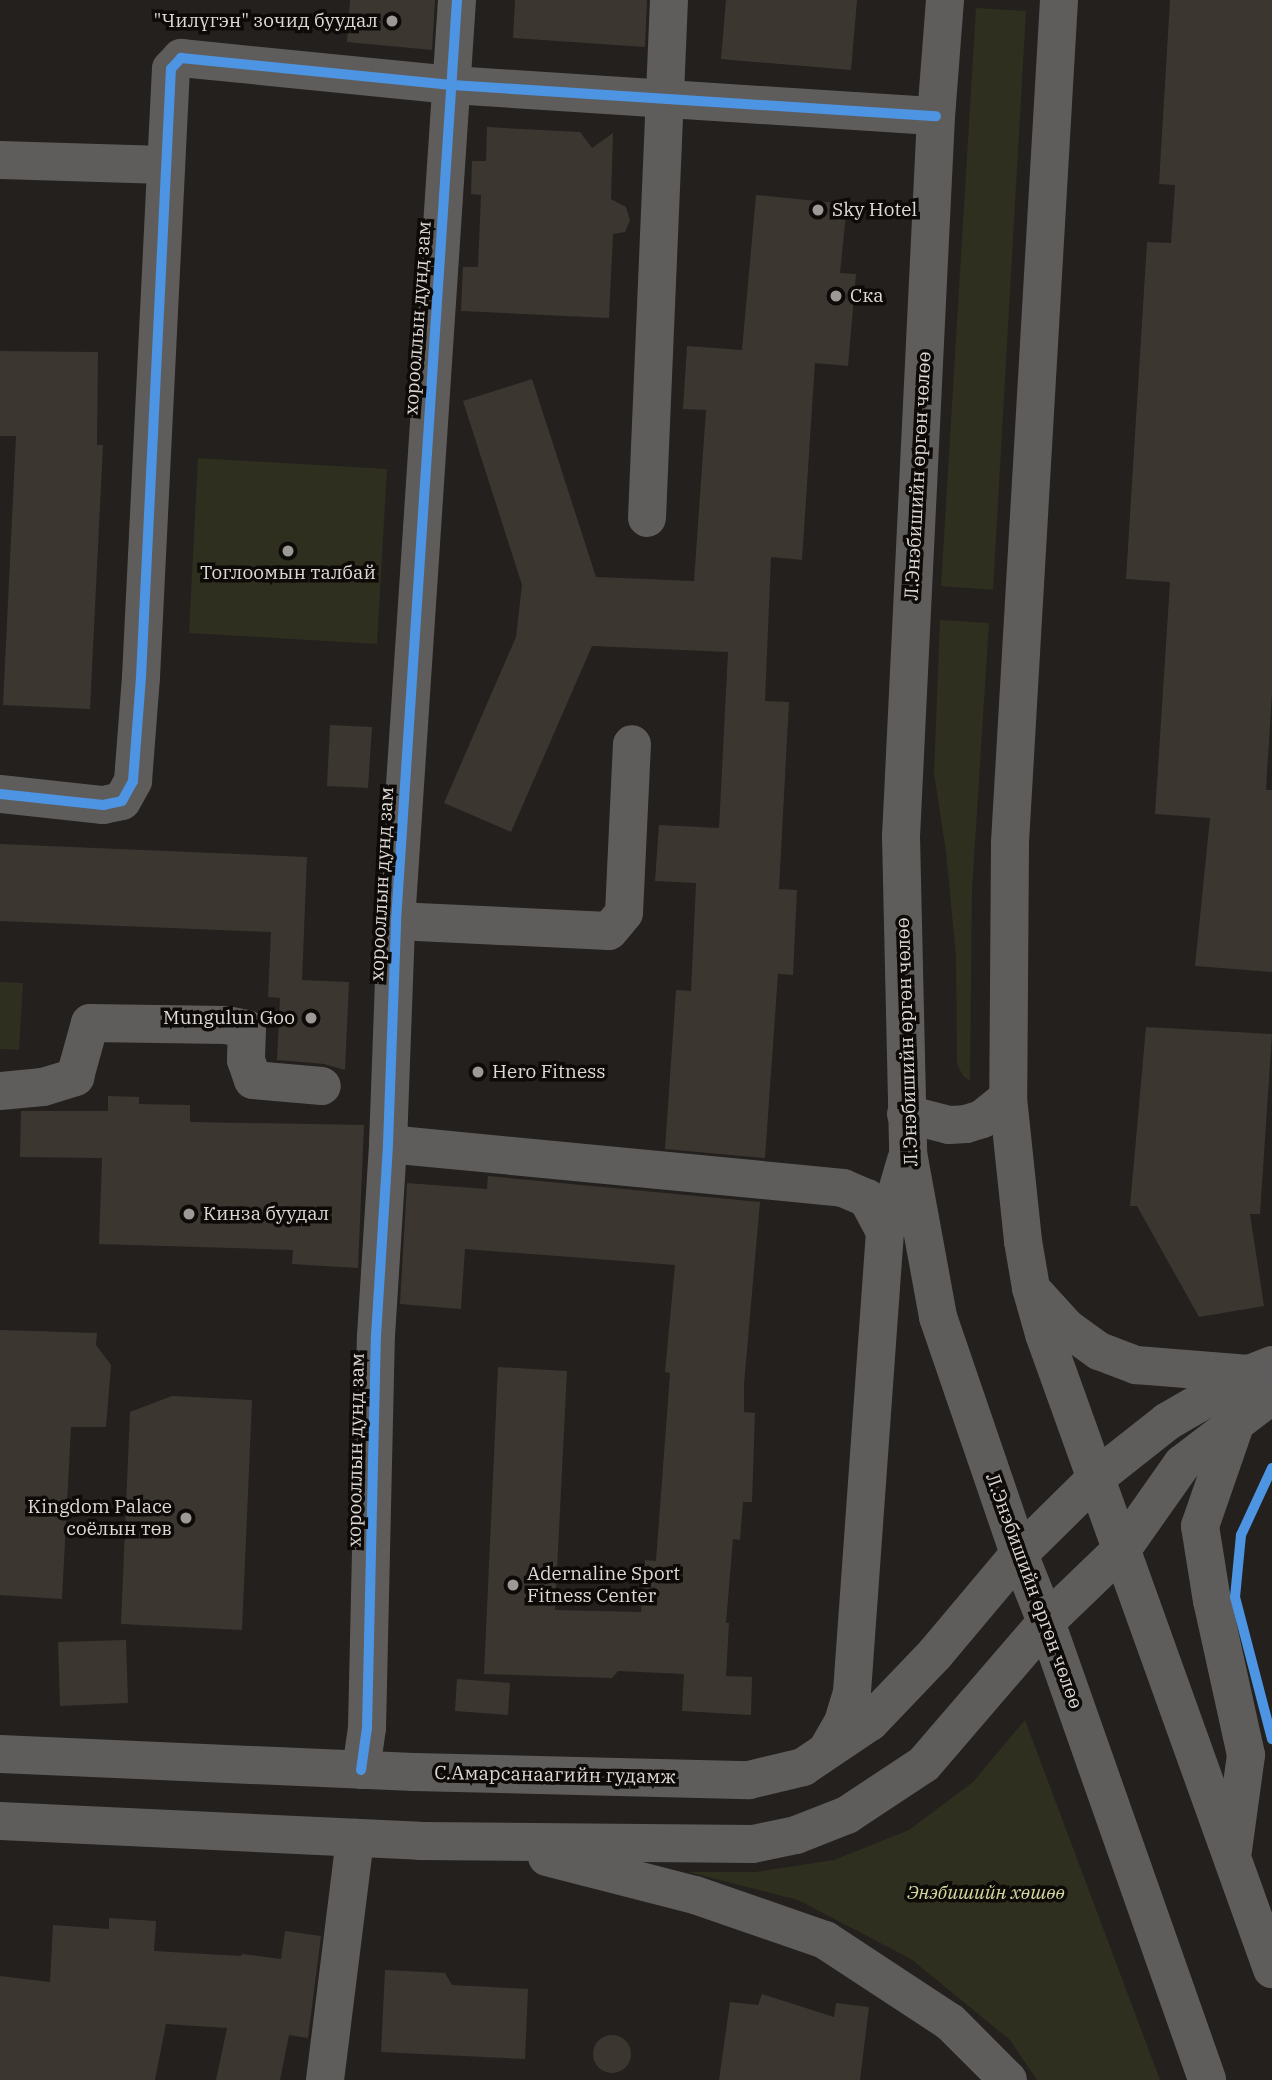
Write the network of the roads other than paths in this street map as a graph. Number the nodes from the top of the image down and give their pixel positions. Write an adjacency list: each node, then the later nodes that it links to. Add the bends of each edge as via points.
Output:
1 (457, 0): 5 (street, хорооллын дунд зам)
2 (669, 0): 6 (street)
3 (945, 0): 7 (main road, Л.Энэбишийн өргөн чөлөө)
4 (1059, 0): 16 (main road, via 1010,843)
5 (452, 85): 6 (street); 9 (street, via 181,58 171,69); 13 (street, хорооллын дунд зам)
6 (663, 100): 7 (street); 10 (street)
7 (936, 116): 17 (main road, Л.Энэбишийн өргөн чөлөө, via 901,836)
8 (0, 160): 9 (street)
9 (165, 165): 12 (street, via 133,781 122,801 103,805)
10 (647, 518)
11 (632, 744): 13 (street, via 624,913 609,931)
12 (0, 794)
13 (396, 921): 18 (street, хорооллын дунд зам)
14 (321, 1086): 15 (street, via 253,1080 246,1060 247,1029 213,1024 90,1023 75,1077 43,1087)
15 (0, 1091)
16 (1009, 1098): 17 (main road, via 982,1119 966,1124 949,1125); 21 (main road)
17 (906, 1114): 19 (main road, Л.Энэбишийн өргөн чөлөө)
18 (388, 1144): 20 (street, via 843,1188 867,1198); 30 (street, хорооллын дунд зам, via 376,1336 367,1728)
19 (908, 1153): 20 (main road); 26 (main road, Л.Энэбишийн өргөн чөлөө, via 939,1317)
20 (885, 1232): 28 (main road, via 852,1692 843,1722)
21 (1031, 1288): 22 (main road, via 1067,1328 1099,1351 1136,1365); 24 (main road)
22 (1264, 1378): 23 (street); 24 (street, via 1168,1421)
23 (1237, 1419): 25 (street, via 1182,1464); 34 (main road, via 1200,1526 1246,1755)
24 (1097, 1477): 25 (main road); 26 (main road, С.Амарсанаагийн гудамж)
25 (1122, 1548): 27 (main road); 34 (main road)
26 (1019, 1554): 27 (main road, Л.Энэбишийн өргөн чөлөө); 28 (main road, С.Амарсанаагийн гудамж, via 935,1654 870,1722)
27 (1046, 1622): 33 (main road, via 924,1763 847,1815 796,1835 753,1844); 38 (main road, Л.Энэбишийн өргөн чөлөө)
28 (827, 1750): 30 (main road, С.Амарсанаагийн гудамж, via 803,1767 749,1780)
29 (0, 1754): 30 (main road, С.Амарсанаагийн гудамж)
30 (361, 1770)
31 (0, 1821): 32 (main road)
32 (355, 1838): 33 (main road); 36 (street)
33 (487, 1842): 37 (main road, via 695,1895 825,1940 950,2022)
34 (1232, 1856): 35 (main road)
35 (1272, 1969)
36 (325, 2080)
37 (1008, 2080)
38 (1207, 2080)

